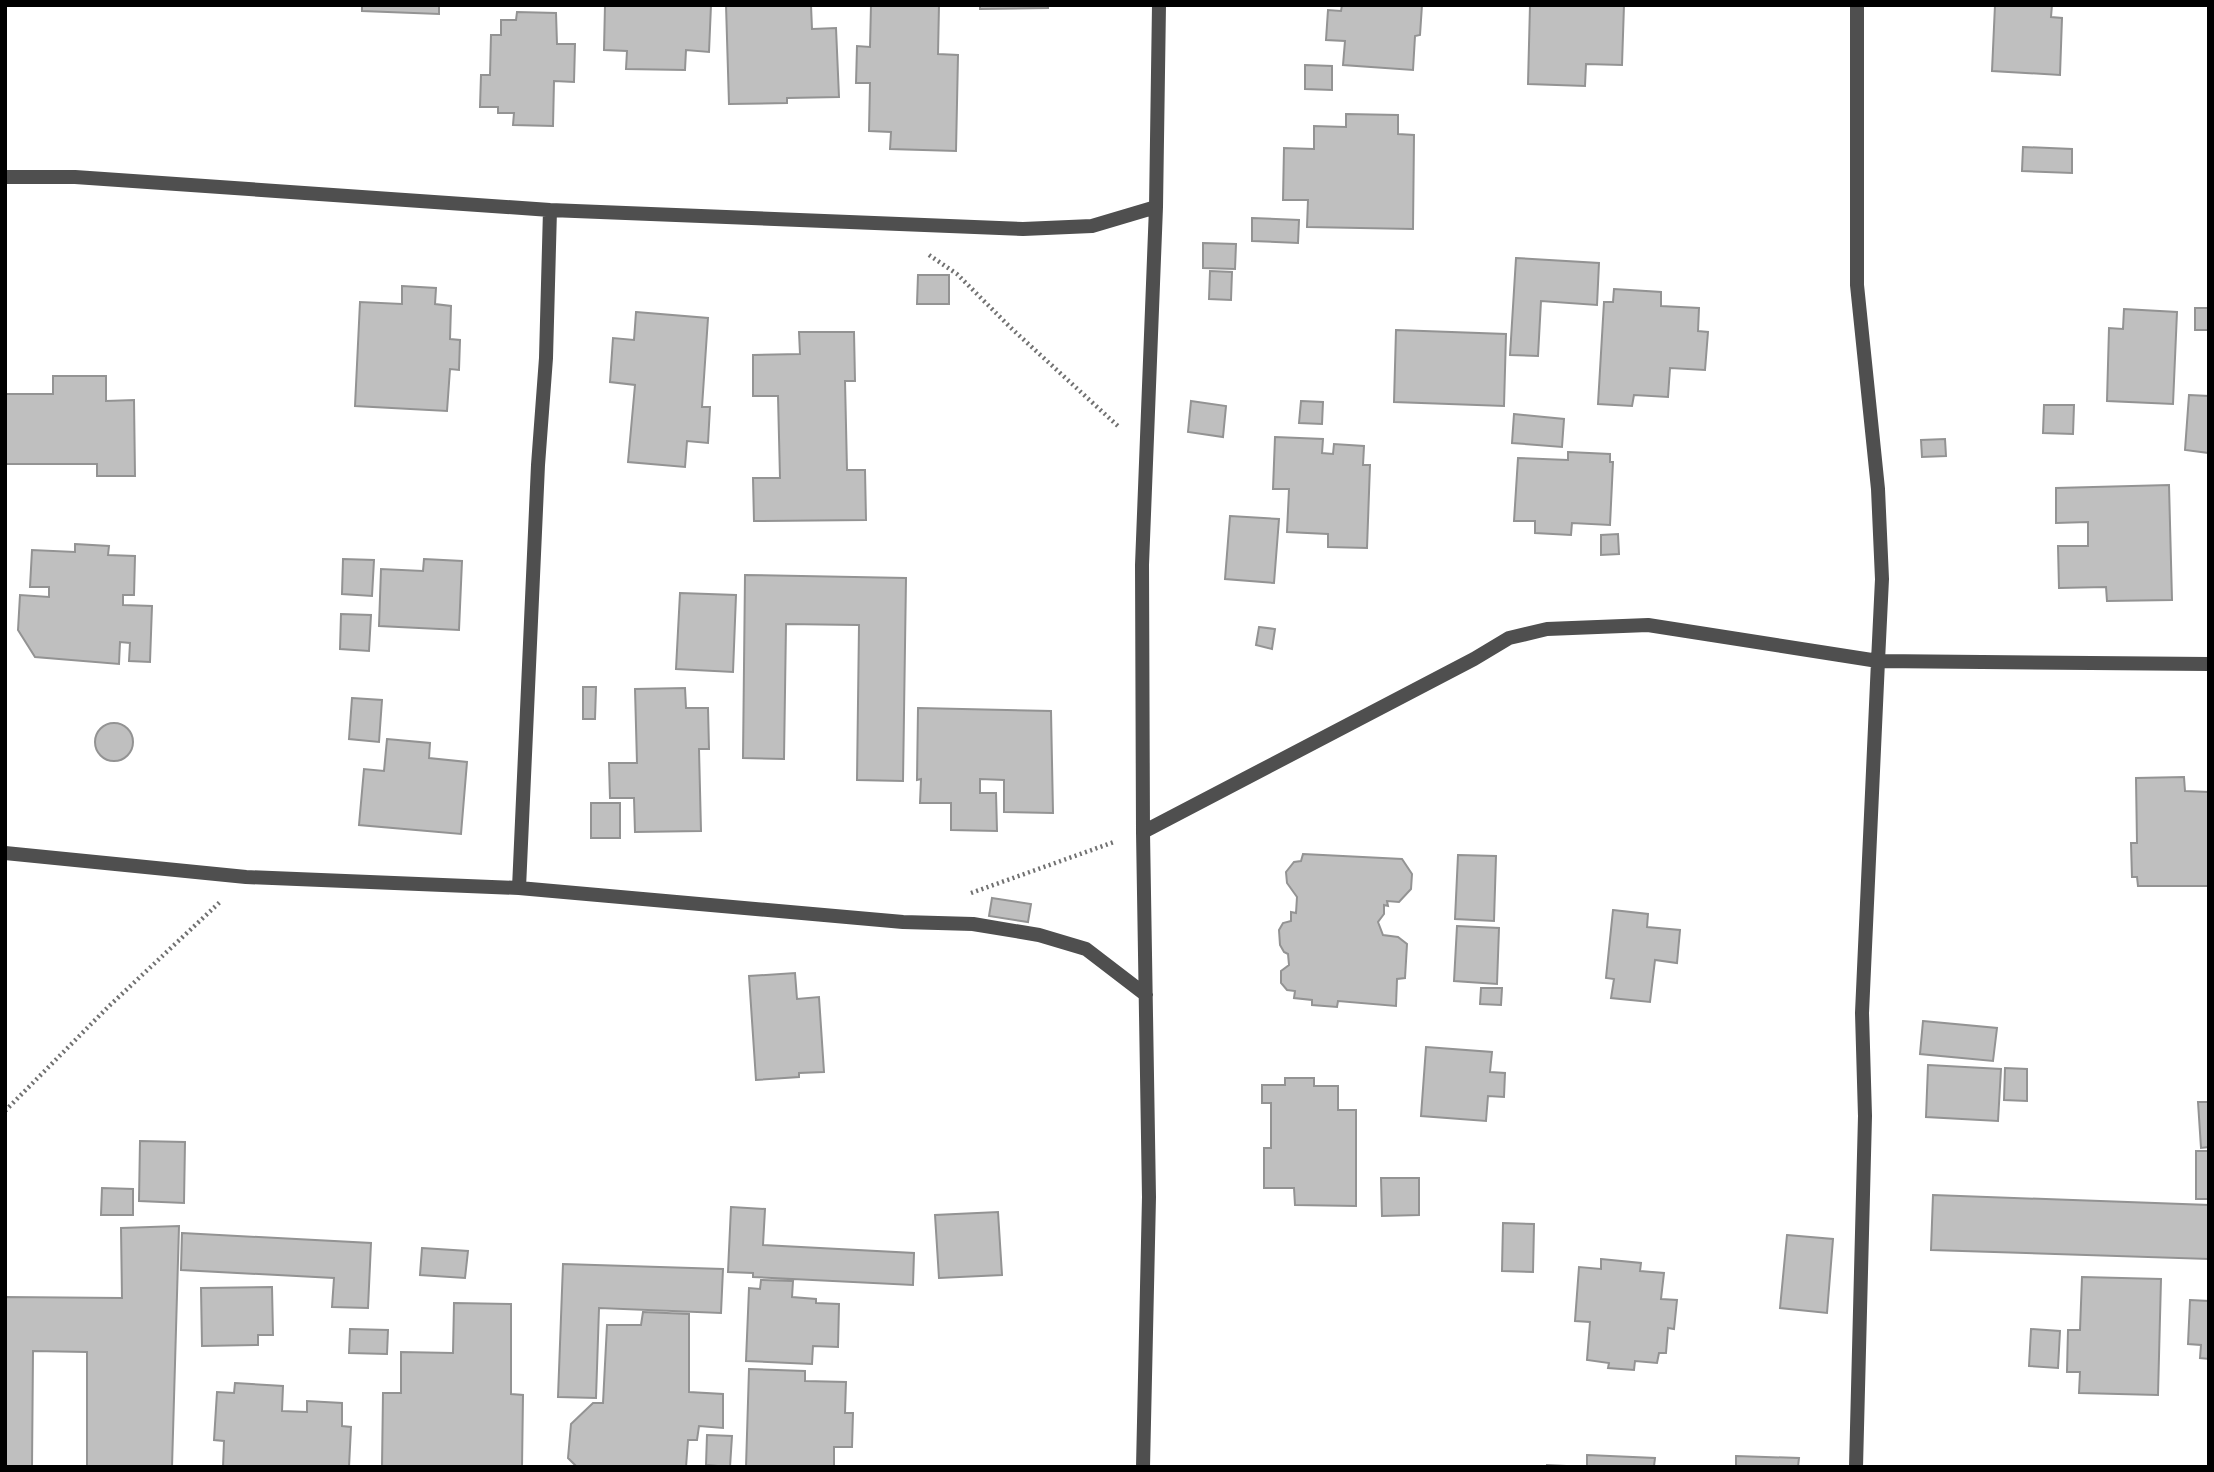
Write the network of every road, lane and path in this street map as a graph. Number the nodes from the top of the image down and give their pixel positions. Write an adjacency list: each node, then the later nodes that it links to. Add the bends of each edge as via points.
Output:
1 (1159, 5): 4 (street)
2 (1857, 5): 8 (street, via 1857,285 1878,489 1882,579)
3 (5, 177): 5 (street, via 75,177)
4 (1156, 206): 5 (street, via 1092,226 1023,229); 7 (street)
5 (550, 210): 13 (street)
6 (926, 253): 7 (path, via 957,274)
7 (1146, 451): 10 (street)
8 (1878, 661): 9 (street); 10 (street, via 1648,625 1547,629 1509,638); 18 (street, via 1862,1013 1865,1116)
9 (2209, 664)
10 (1143, 832): 14 (path); 15 (street)
11 (5, 853): 12 (street)
12 (246, 877): 13 (street); 16 (path, via 107,1007)
13 (519, 888): 15 (street, via 1013,930 1086,949)
14 (959, 898)
15 (1146, 995): 17 (street, via 1149,1197)
16 (5, 1111)
17 (1143, 1467)
18 (1856, 1467)

